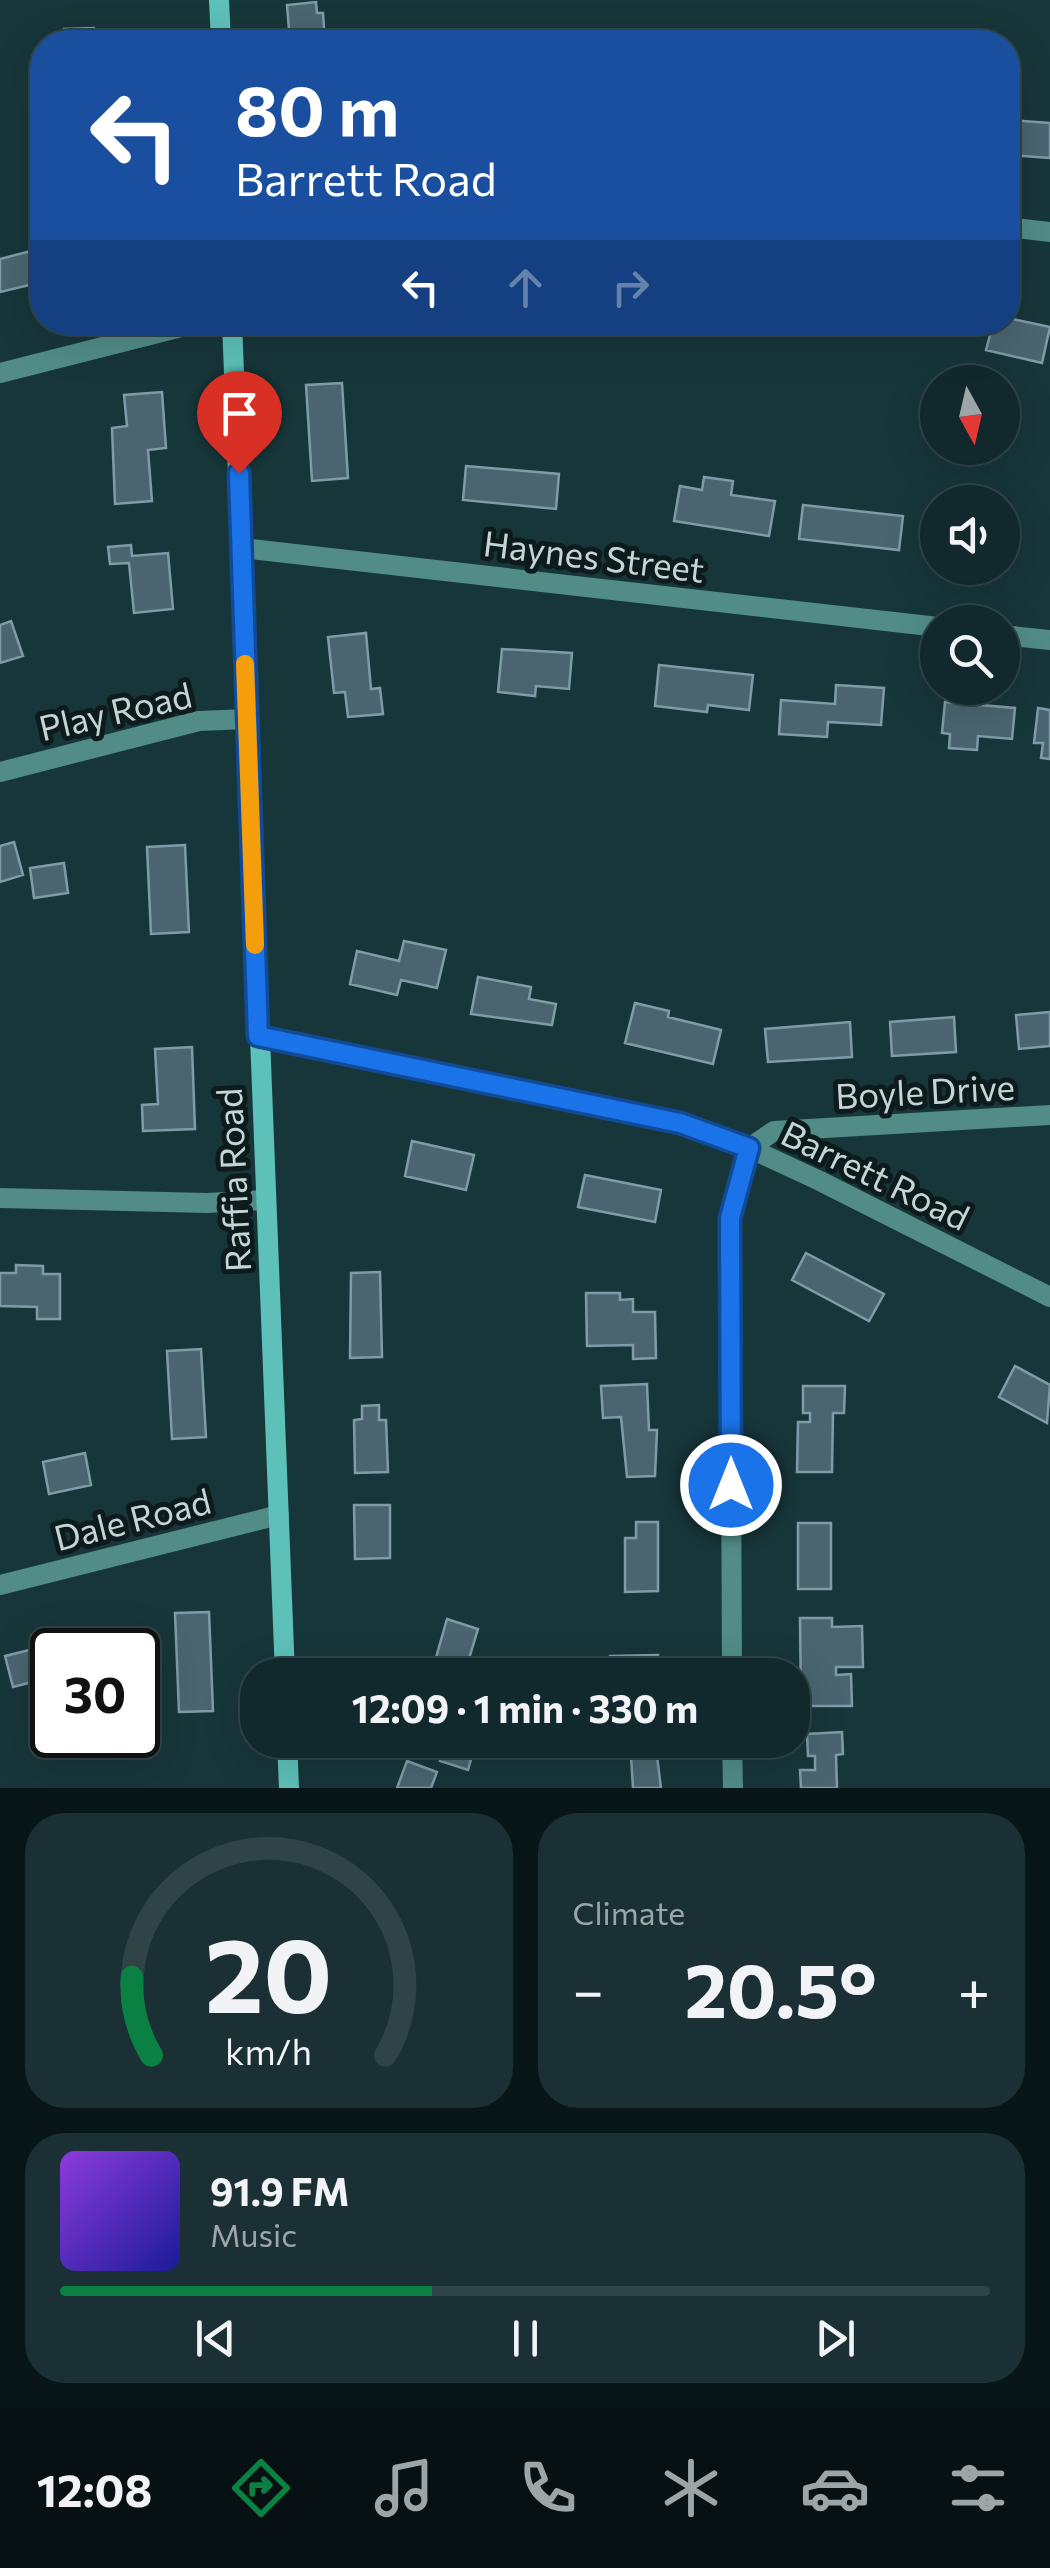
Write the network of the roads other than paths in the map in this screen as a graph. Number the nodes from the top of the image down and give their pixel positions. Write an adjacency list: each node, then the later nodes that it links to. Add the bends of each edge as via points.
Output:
1 (219, 0): 2 (main road)
2 (220, 30)
3 (1020, 229): 4 (street)
4 (1050, 232)
5 (149, 335): 7 (street)
6 (233, 335): 8 (main road, Raffia Road)
7 (0, 372)
8 (242, 548): 9 (street, Haynes Street); 12 (main road, Raffia Road)
9 (920, 625)
10 (1020, 637): 11 (street)
11 (1050, 640)
12 (247, 718): 13 (street, Play Road, via 199,720); 14 (main road, Raffia Road)
13 (0, 772)
14 (258, 1036): 16 (street, Barrett Road, via 680,1123); 18 (main road, Raffia Road)
15 (1050, 1115): 16 (street, Boyle Drive, via 774,1131)
16 (749, 1148): 19 (street, Barrett Road); 23 (street, via 730,1218)
17 (0, 1198): 18 (street)
18 (266, 1200): 20 (main road, Raffia Road)
19 (1050, 1297)
20 (279, 1516): 21 (street, Dale Road); 22 (main road, Raffia Road)
21 (0, 1584)
22 (284, 1658)
23 (732, 1658)
24 (288, 1758): 26 (main road)
25 (732, 1758): 27 (street)
26 (289, 1788)
27 (732, 1788)

